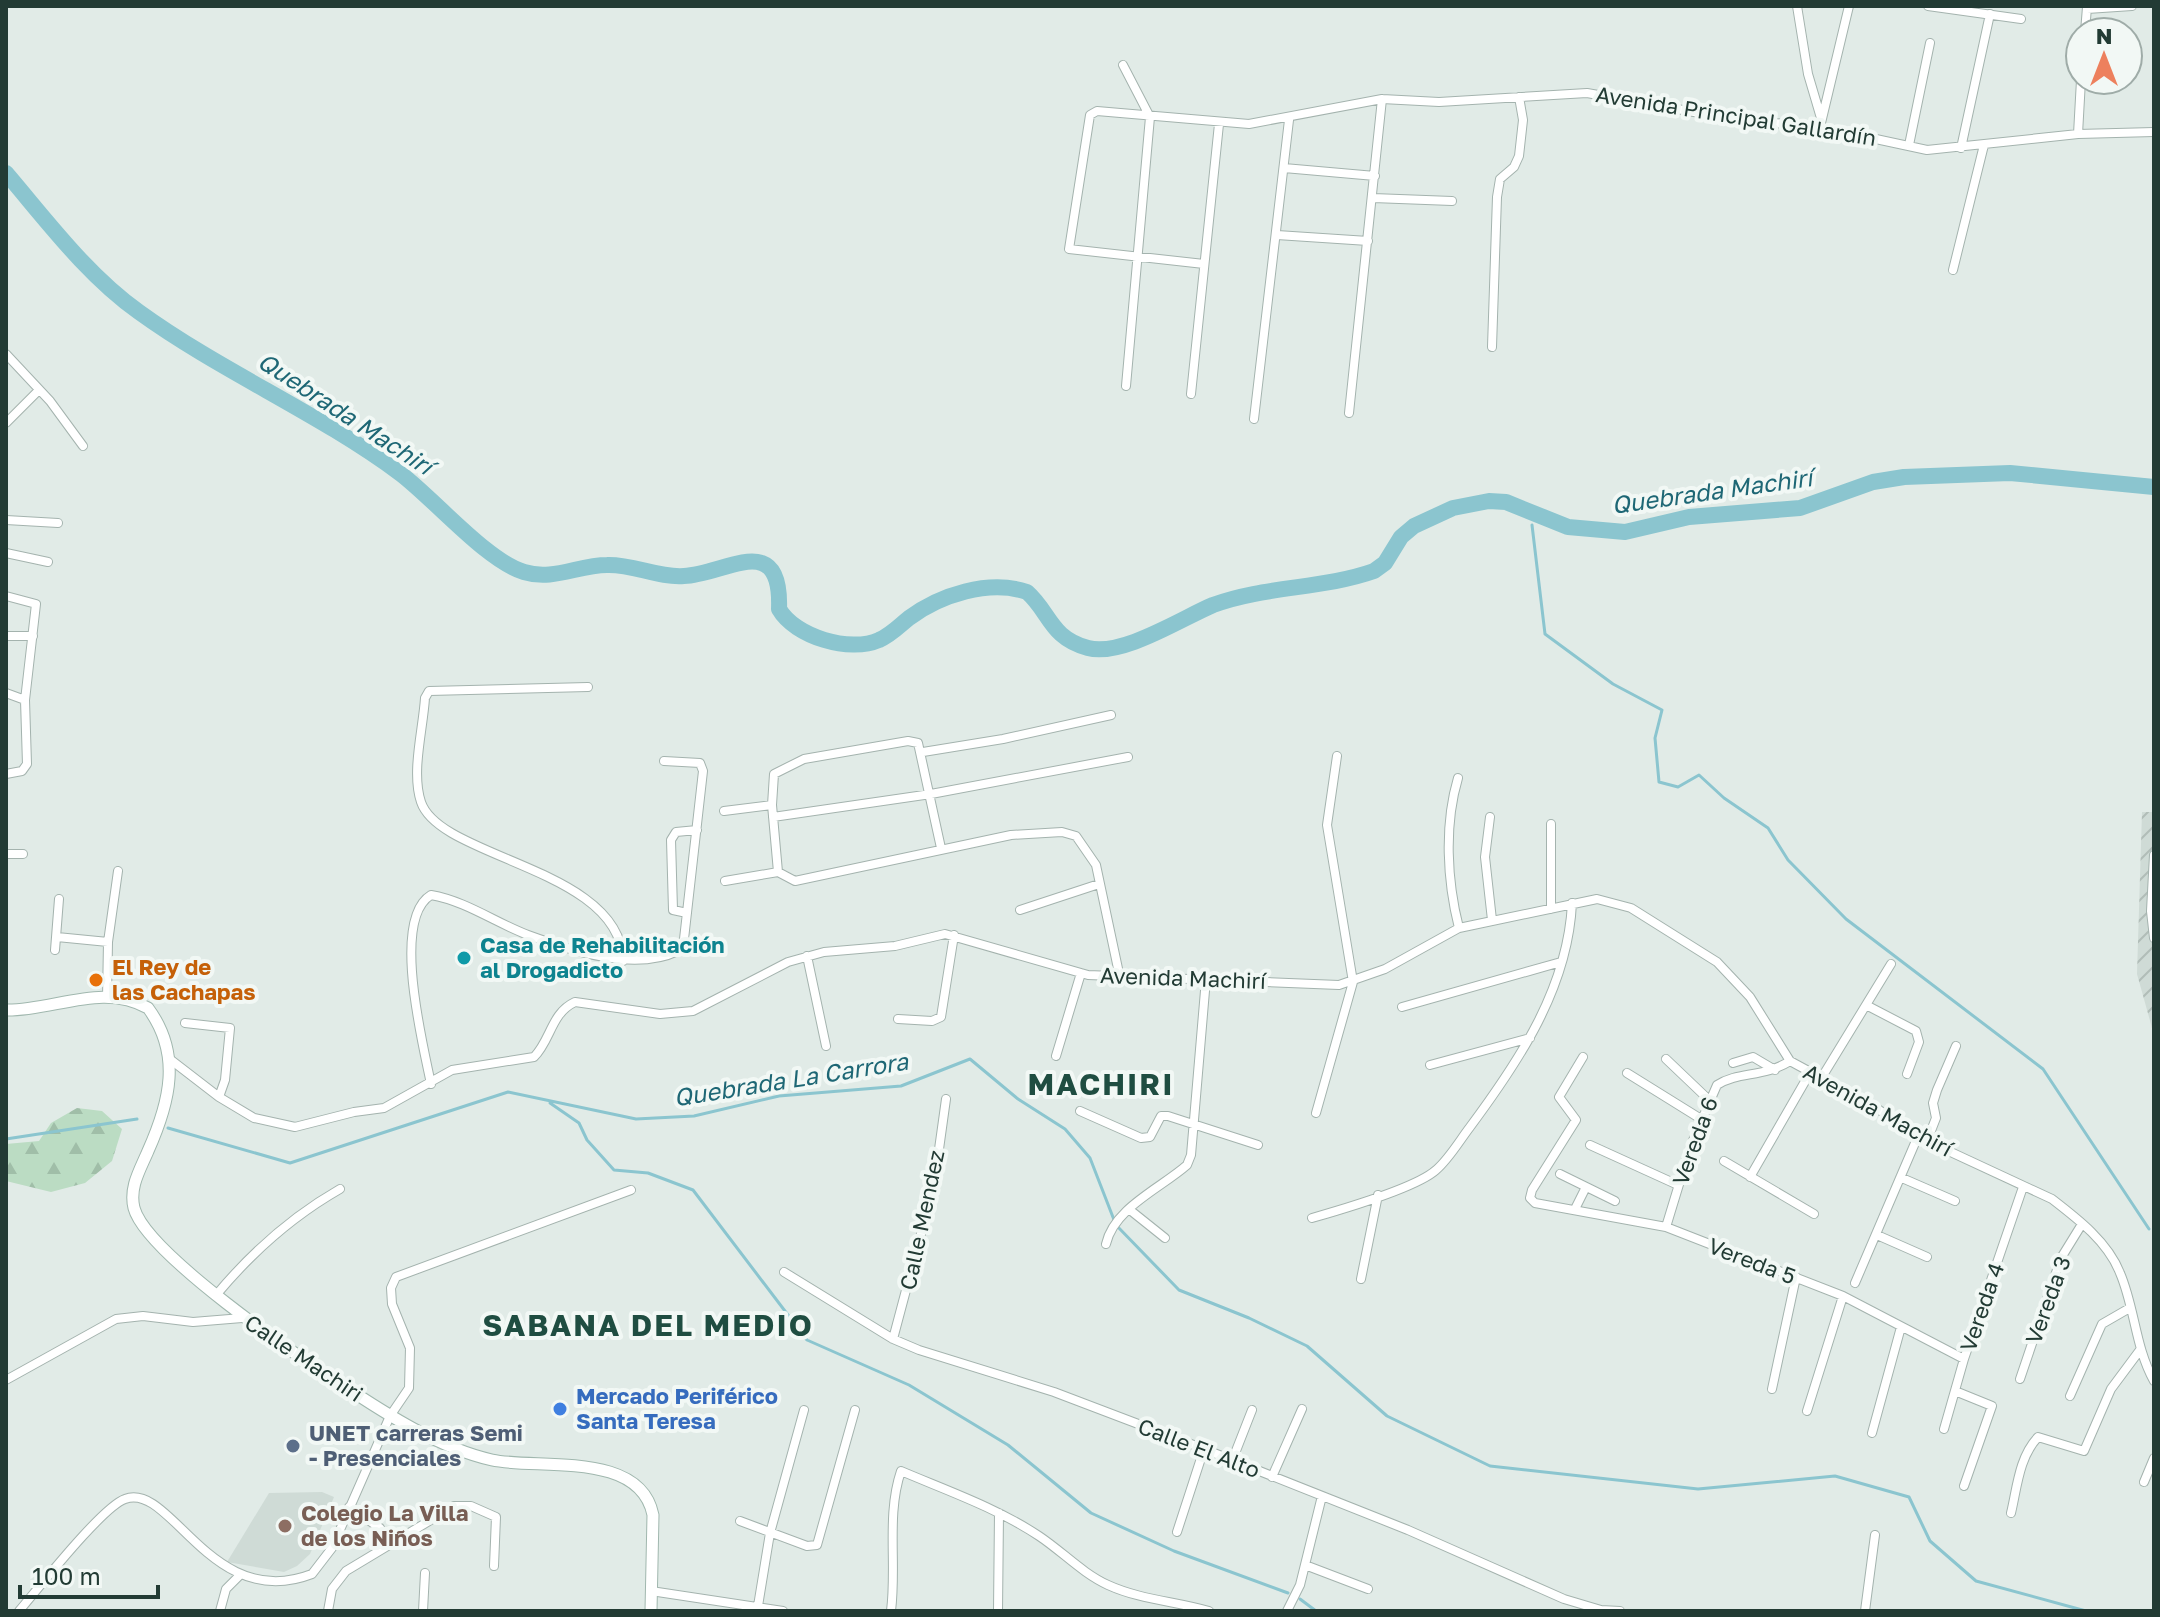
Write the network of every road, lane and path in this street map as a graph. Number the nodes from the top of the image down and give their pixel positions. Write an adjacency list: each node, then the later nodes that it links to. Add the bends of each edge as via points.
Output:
1 (1797, 6): 16 (street)
2 (1849, 6): 16 (street)
3 (1928, 6): 6 (street)
4 (2132, 6): 5 (street)
5 (2087, 7)
6 (1990, 14): 7 (street); 21 (street)
7 (2021, 19)
8 (1930, 43): 19 (street)
9 (1123, 65): 13 (street)
10 (2080, 96): 18 (street)
11 (1519, 97): 12 (street, Avenida Principal Gallardín); 16 (street, Avenida Principal Gallardín, via 1587,93 1739,120); 31 (street, via 1523,139 1514,167 1500,179 1497,197)
12 (1382, 99): 14 (street, Avenida Principal Gallardín); 23 (street)
13 (1150, 117): 15 (street, Avenida Principal Gallardín); 28 (street); 28 (street, Avenida Principal Gallardín, via 1097,111 1090,115 1069,249)
14 (1289, 120): 15 (street, Avenida Principal Gallardín); 22 (street)
15 (1219, 124): 29 (street)
16 (1821, 124): 19 (street, Avenida Principal Gallardín)
17 (2154, 132): 18 (street, Avenida Principal Gallardín)
18 (2078, 134): 20 (street, Avenida Principal Gallardín)
19 (1909, 145): 21 (street, Avenida Principal Gallardín)
20 (1984, 145): 21 (street, Avenida Principal Gallardín); 30 (street)
21 (1961, 148)
22 (1284, 168): 23 (street); 26 (street)
23 (1375, 176): 24 (street)
24 (1373, 198): 25 (street); 27 (street)
25 (1452, 201)
26 (1277, 235): 27 (street); 37 (street)
27 (1368, 241): 36 (street)
28 (1140, 257): 29 (street); 33 (street)
29 (1204, 264): 35 (street)
30 (1953, 270)
31 (1492, 347)
32 (6, 354): 34 (street)
33 (1126, 386)
34 (39, 390): 38 (street); 39 (street)
35 (1191, 394)
36 (1349, 413)
37 (1254, 419)
38 (6, 423)
39 (83, 446)
40 (6, 520): 41 (street)
41 (58, 523)
42 (6, 553): 43 (street)
43 (48, 562)
44 (6, 596): 46 (street, via 36,604)
45 (6, 636): 46 (street)
46 (33, 636): 49 (street)
47 (588, 687): 85 (street, via 429,691 418,787 422,804 440,827 557,881 595,909 622,942)
48 (6, 693): 49 (street)
49 (25, 700): 55 (street, via 27,764 22,771)
50 (1111, 715): 51 (street)
51 (923, 752): 57 (street); 58 (street, via 918,743 908,741 804,759 774,774)
52 (1337, 756): 91 (street, via 1327,825)
53 (1128, 757): 57 (street)
54 (664, 761): 63 (street, via 700,763)
55 (6, 774)
56 (1458, 778): 78 (street, via 1450,837)
57 (931, 794): 60 (street); 64 (street)
58 (772, 805): 59 (street); 60 (street)
59 (724, 811)
60 (773, 817): 69 (street)
61 (1490, 817): 77 (street, via 1485,857)
62 (1551, 824): 74 (street)
63 (697, 830): 76 (street); 76 (street, via 676,832 671,840 673,910)
64 (941, 848): 69 (street, via 795,881); 71 (street, via 1062,832 1076,836 1087,849)
65 (6, 854): 66 (street)
66 (23, 854)
67 (2154, 855): 81 (street)
68 (118, 871): 82 (street)
69 (778, 872): 70 (street)
70 (725, 881)
71 (1099, 884): 75 (street); 89 (street)
72 (59, 899): 80 (street)
73 (1572, 903): 74 (street, Avenida Machirí); 86 (street); 105 (street, Avenida Machirí, via 1597,899 1623,904 1700,950 1741,986)
74 (1551, 909): 77 (street, Avenida Machirí)
75 (1020, 910)
76 (687, 913): 85 (street, via 678,951)
77 (1492, 920): 78 (street, Avenida Machirí)
78 (1459, 928): 91 (street, Avenida Machirí)
79 (954, 935): 84 (street, Avenida Machirí); 88 (street, Avenida Machirí); 96 (street, via 941,1017)
80 (57, 937): 82 (street); 83 (street)
81 (2154, 938)
82 (108, 942): 92 (street)
83 (55, 950)
84 (807, 956): 99 (street); 113 (street, Avenida Machirí, via 770,969 693,1011 660,1014 575,1002 559,1013 534,1057 452,1070)
85 (623, 961): 113 (street, via 529,935 443,897 423,900 410,950)
86 (1561, 962): 94 (street); 98 (street)
87 (1891, 964): 93 (street)
88 (1081, 973): 89 (street, Avenida Machirí); 101 (street)
89 (1120, 978): 90 (street, Avenida Machirí)
90 (1206, 979): 91 (street, Avenida Machirí); 120 (street)
91 (1353, 982): 118 (street)
92 (107, 998): 95 (street, Avenida Machirí); 104 (street, Avenida Machirí, via 148,1008)
93 (1866, 1005): 111 (street, via 1916,1031 1919,1042); 112 (street)
94 (1402, 1007)
95 (6, 1010)
96 (898, 1019)
97 (185, 1023): 114 (street, via 230,1028)
98 (1530, 1038): 107 (street); 134 (street, via 1437,1170)
99 (826, 1046)
100 (1956, 1046): 122 (street, via 1933,1103 1936,1118)
101 (1056, 1056)
102 (1583, 1057): 137 (street, Vereda 5, via 1559,1097 1576,1120 1530,1198)
103 (1666, 1059): 116 (street)
104 (171, 1060): 114 (street, Avenida Machirí); 151 (street, Calle Machiri, via 164,1108 132,1191 134,1210 164,1248)
105 (1790, 1061): 108 (street, Vereda 6); 109 (street, Avenida Machirí)
106 (1733, 1063): 108 (street, via 1753,1057)
107 (1430, 1065)
108 (1775, 1070): 116 (street, Vereda 6, via 1726,1079)
109 (1811, 1071): 112 (street, Avenida Machirí); 127 (street)
110 (1627, 1073): 119 (street)
111 (1907, 1074)
112 (1822, 1077): 121 (street, Avenida Machirí)
113 (431, 1084): 114 (street, Avenida Machirí, via 384,1108 295,1127 254,1118)
114 (219, 1097)
115 (946, 1099): 156 (street, Calle Mendez, via 934,1185)
116 (1708, 1099): 119 (street, Vereda 6)
117 (1080, 1111): 120 (street, via 1141,1138 1150,1137 1161,1116)
118 (1316, 1113)
119 (1701, 1119): 129 (street, Vereda 6)
120 (1196, 1125): 123 (street); 138 (street, via 1187,1165)
121 (1918, 1136): 122 (street, Avenida Machirí); 128 (street)
122 (1927, 1141): 131 (street, Avenida Machirí)
123 (1258, 1145)
124 (1590, 1145): 129 (street)
125 (1724, 1161): 127 (street)
126 (1560, 1174): 130 (street)
127 (1750, 1177): 139 (street)
128 (1902, 1178): 136 (street); 143 (street)
129 (1678, 1185): 142 (street, Vereda 6)
130 (1586, 1187): 135 (street); 137 (street)
131 (2023, 1187): 141 (street, Avenida Machirí, via 2052,1199); 158 (street, Vereda 4)
132 (340, 1189): 151 (street, via 301,1211)
133 (631, 1190): 170 (street, via 396,1277 392,1304 410,1348 411,1367 409,1388)
134 (1378, 1195): 140 (street); 149 (street)
135 (1615, 1201)
136 (1955, 1201)
137 (1575, 1209): 142 (street, Vereda 5)
138 (1130, 1210): 144 (street); 145 (street, via 1109,1231)
139 (1814, 1214)
140 (1312, 1218)
141 (2082, 1224): 153 (street, Avenida Machirí, via 2120,1272); 159 (street, Vereda 3, via 2061,1258)
142 (1666, 1227): 148 (street, Vereda 5)
143 (1877, 1235): 146 (street); 150 (street)
144 (1165, 1238)
145 (1106, 1244)
146 (1927, 1257)
147 (784, 1272): 156 (street, Calle El Alto)
148 (1796, 1277): 152 (street, Vereda 5); 162 (street)
149 (1361, 1279)
150 (1855, 1283)
151 (217, 1294): 154 (street, Calle Machiri)
152 (1843, 1296): 155 (street, Vereda 5); 169 (street)
153 (2128, 1309): 157 (street, Avenida Machirí); 164 (street, via 2102,1324)
154 (242, 1318): 160 (street, via 116,1319); 170 (street, Calle Machiri)
155 (1901, 1327): 158 (street, Vereda 5); 172 (street)
156 (893, 1339): 173 (street, Calle El Alto)
157 (2140, 1350): 161 (street, Avenida Machirí); 182 (street, via 2111,1389 2084,1451 2038,1437 2031,1444)
158 (1964, 1359): 163 (street, Vereda 4)
159 (2020, 1379)
160 (6, 1380)
161 (2154, 1381)
162 (1772, 1389)
163 (1955, 1391): 171 (street, Vereda 4); 178 (street, via 1992,1406)
164 (2070, 1396)
165 (1302, 1409): 176 (street)
166 (804, 1410): 186 (street)
167 (855, 1410): 186 (street, via 817,1545)
168 (1252, 1410): 175 (street)
169 (1807, 1411)
170 (390, 1416): 180 (street); 193 (street, Calle Machiri, via 492,1460 555,1463 622,1479 650,1502)
171 (1944, 1429)
172 (1872, 1433)
173 (1204, 1449): 175 (street, Calle El Alto); 185 (street)
174 (2154, 1458): 177 (street)
175 (1232, 1461): 176 (street, Calle El Alto)
176 (1272, 1477): 179 (street, Calle El Alto)
177 (2144, 1482)
178 (1964, 1486)
179 (1322, 1496): 188 (street); 206 (street, Calle El Alto, via 1564,1599)
180 (349, 1507): 184 (street); 191 (street, via 332,1548 312,1574 260,1581)
181 (999, 1513): 195 (street, via 1108,1585); 202 (street, via 901,1471 894,1496 896,1574); 203 (street)
182 (2011, 1513)
183 (740, 1521): 186 (street)
184 (380, 1528)
185 (1177, 1532)
186 (770, 1533): 194 (street)
187 (1875, 1535): 207 (street)
188 (1305, 1565): 192 (street); 205 (street)
189 (494, 1566): 198 (street, via 496,1517 471,1506 454,1506 346,1571 332,1589)
190 (425, 1573): 199 (street)
191 (239, 1576): 196 (street, via 160,1511 131,1497 110,1510); 197 (street, via 226,1589)
192 (1368, 1589)
193 (651, 1591): 194 (street); 200 (street)
194 (758, 1606): 201 (street)
195 (1182, 1608): 204 (street)
196 (19, 1611)
197 (220, 1611)
198 (328, 1611)
199 (423, 1611)
200 (651, 1611)
201 (783, 1611)
202 (891, 1611)
203 (998, 1611)
204 (1209, 1611)
205 (1287, 1611)
206 (1620, 1611)
207 (1865, 1611)

